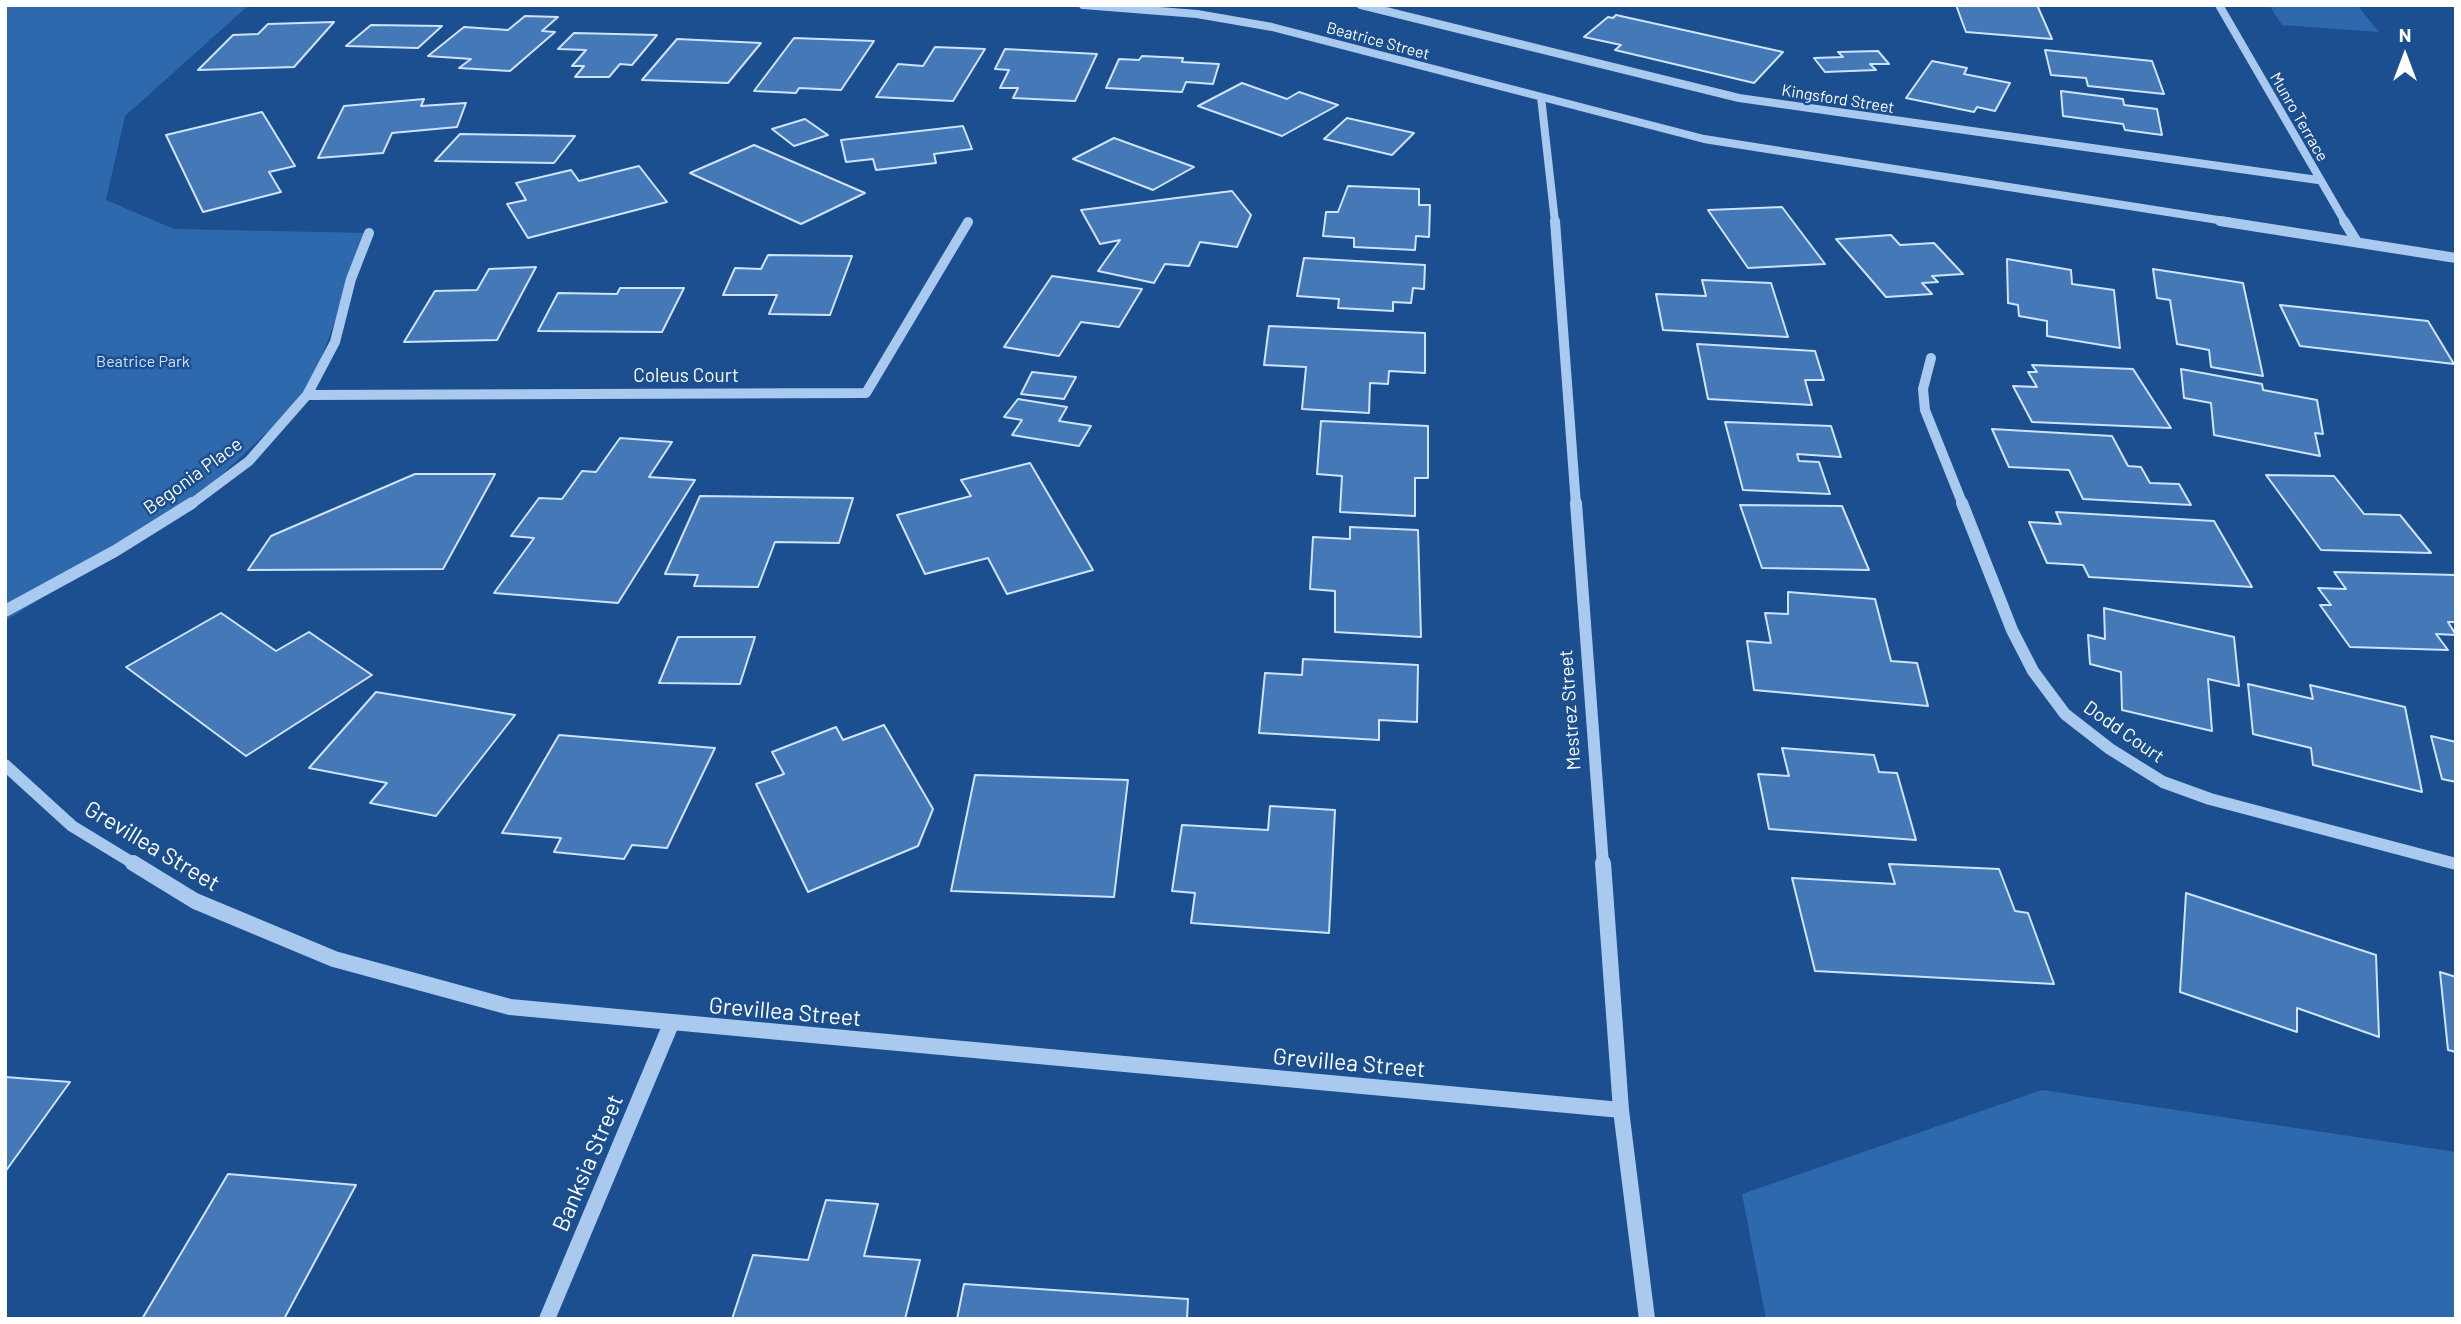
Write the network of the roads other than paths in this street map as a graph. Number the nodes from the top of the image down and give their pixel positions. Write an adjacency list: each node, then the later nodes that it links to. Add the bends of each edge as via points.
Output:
1 (1083, 5): 4 (street, Beatrice Street)
2 (1361, 5): 6 (street, Kingsford Street, via 1739,98)
3 (2219, 5): 6 (street, Munro Terrace)
4 (1118, 6): 5 (street, Beatrice Street, via 1272,27)
5 (1541, 97): 9 (street, via 1704,139); 17 (street, Mestrez Street, via 1555,218)
6 (2318, 180): 9 (street, Munro Terrace)
7 (968, 222): 12 (street, Coleus Court, via 866,393)
8 (369, 233): 12 (street, Begonia Place, via 335,342)
9 (2357, 242): 10 (street)
10 (2456, 258)
11 (1931, 358): 15 (street, Dodd Court, via 1923,389 1925,410 2012,630 2033,671 2065,714 2163,782 2210,799)
12 (307, 395): 13 (street, Begonia Place, via 248,461 187,507)
13 (5, 611)
14 (5, 765): 16 (street, Grevillea Street, via 72,826 195,901 334,959 510,1007)
15 (2456, 864)
16 (671, 1024): 17 (street, Grevillea Street); 18 (street, Banksia Street)
17 (1620, 1110): 19 (street, Mestrez Street)
18 (547, 1319)
19 (1647, 1319)

